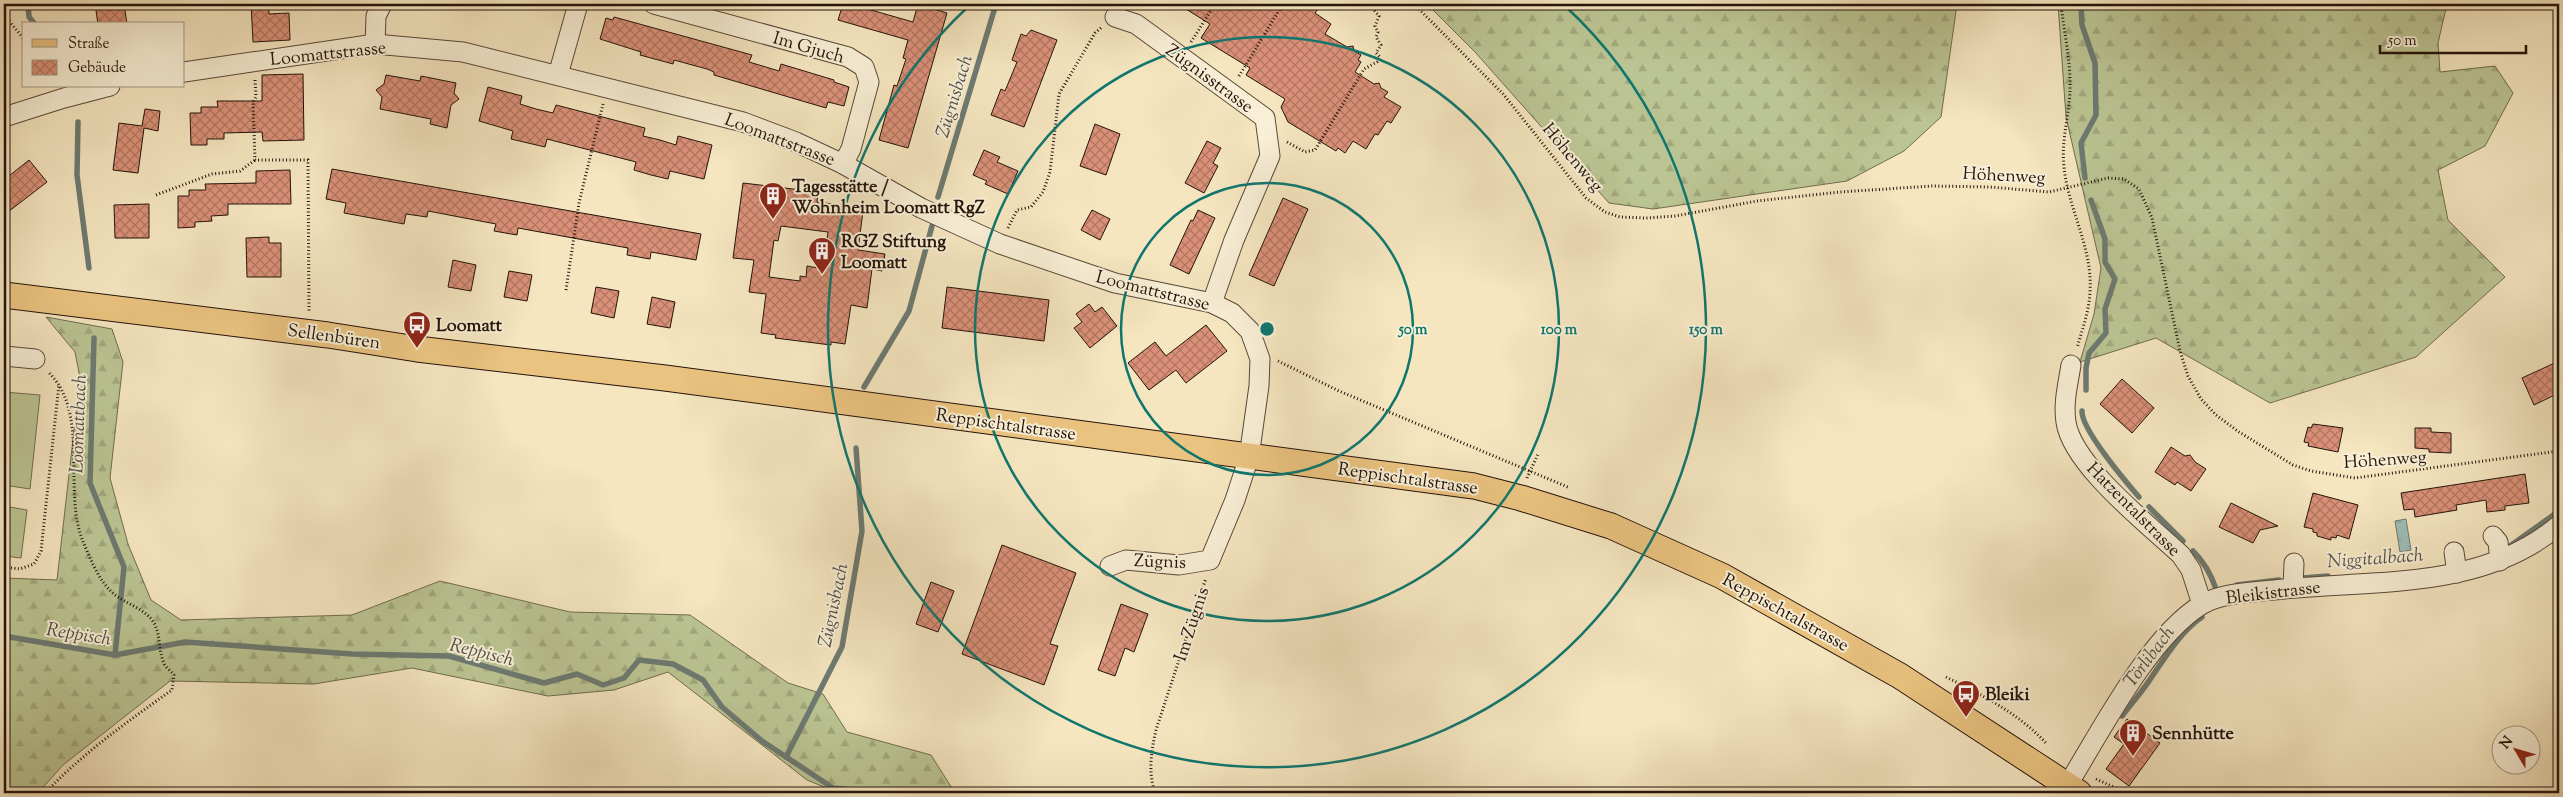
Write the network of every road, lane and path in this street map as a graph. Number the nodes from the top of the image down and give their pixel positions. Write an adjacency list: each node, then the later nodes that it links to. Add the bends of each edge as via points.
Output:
1 (5, 4): 11 (path, via 9,21)
2 (382, 4): 12 (street, via 376,16)
3 (578, 4): 16 (street)
4 (654, 4): 23 (street, Im Gjuch, via 848,57 864,67 868,82 851,149)
5 (1215, 4): 13 (path)
6 (1283, 4): 19 (path)
7 (1369, 4): 21 (path, via 1380,16 1375,26 1381,45 1376,53 1380,57 1378,62 1364,70 1315,150 1305,152 1293,144)
8 (1414, 4): 24 (path, Höhenweg, via 1504,95 1586,198 1604,212 1620,217 1675,216 1757,201 1932,186 2049,192)
9 (2060, 4): 24 (path, via 2070,90 2064,146)
10 (1115, 17): 13 (street, Zügnisstrasse, via 1136,24); 26 (path, via 1095,33 1059,94 1050,172 1043,192 1031,207 1016,210)
11 (22, 37)
12 (375, 44): 14 (street, Loomattstrasse); 16 (street, Loomattstrasse, via 463,52)
13 (1182, 57): 19 (street, Zügnisstrasse)
14 (253, 61): 15 (street, Loomattstrasse); 22 (path)
15 (185, 72)
16 (558, 75): 17 (street, Loomattstrasse)
17 (607, 87): 23 (street, Loomattstrasse, via 743,122); 27 (path, via 579,204)
18 (102, 88): 20 (street)
19 (1229, 92): 21 (street, Zügnisstrasse, via 1265,118)
20 (4, 117)
21 (1268, 136): 29 (street, Zügnisstrasse, via 1270,156 1234,240)
22 (255, 160): 25 (path, via 240,172 212,174); 30 (path, via 308,160 310,314)
23 (843, 164): 26 (street, Loomattstrasse, via 921,208)
24 (2067, 188): 33 (path, via 2090,268 2088,313); 36 (path, Höhenweg, via 2108,178 2124,179 2139,189 2152,218 2188,376 2216,415 2293,465 2354,478)
25 (156, 194)
26 (1000, 244): 29 (street, Loomattstrasse, via 1115,283)
27 (566, 290)
28 (4, 295): 34 (main road, Sellenbüren)
29 (1212, 303): 37 (street, Loomattstrasse, via 1232,313 1250,331 1260,359 1258,396)
30 (317, 316)
31 (4, 356): 32 (street)
32 (35, 359): 35 (path)
33 (2071, 365): 48 (street, Hatzentalstrasse, via 2064,401 2066,424 2075,448 2092,471 2181,555 2191,570)
34 (665, 378): 37 (main road, Reppischtalstrasse)
35 (60, 382): 45 (path, via 42,551 34,564 20,569); 50 (path, via 72,426 75,503 82,537 98,573 113,594 153,621 160,638 164,664 174,675 172,690 75,765)
36 (2559, 452)
37 (1248, 457): 41 (street, via 1235,500); 49 (main road, Reppischtalstrasse, via 1474,486 1611,526 1722,576 1838,640 1924,691)
38 (2559, 525): 42 (street, Bleikistrasse)
39 (2493, 536): 42 (street, via 2498,542)
40 (2454, 552): 46 (street)
41 (1210, 560): 44 (street, Zügnis, via 1180,564 1126,560); 51 (path, Im Zügnis, via 1150,755)
42 (2500, 561): 46 (street, Bleikistrasse)
43 (2294, 563): 47 (street)
44 (1110, 566)
45 (4, 567)
46 (2457, 573): 47 (street, Bleikistrasse, via 2436,578)
47 (2293, 587): 48 (street, Bleikistrasse)
48 (2202, 604): 49 (street, Bleikistrasse, via 2187,614 2157,648 2125,692)
49 (2073, 790)
50 (45, 793)
51 (1155, 793)

